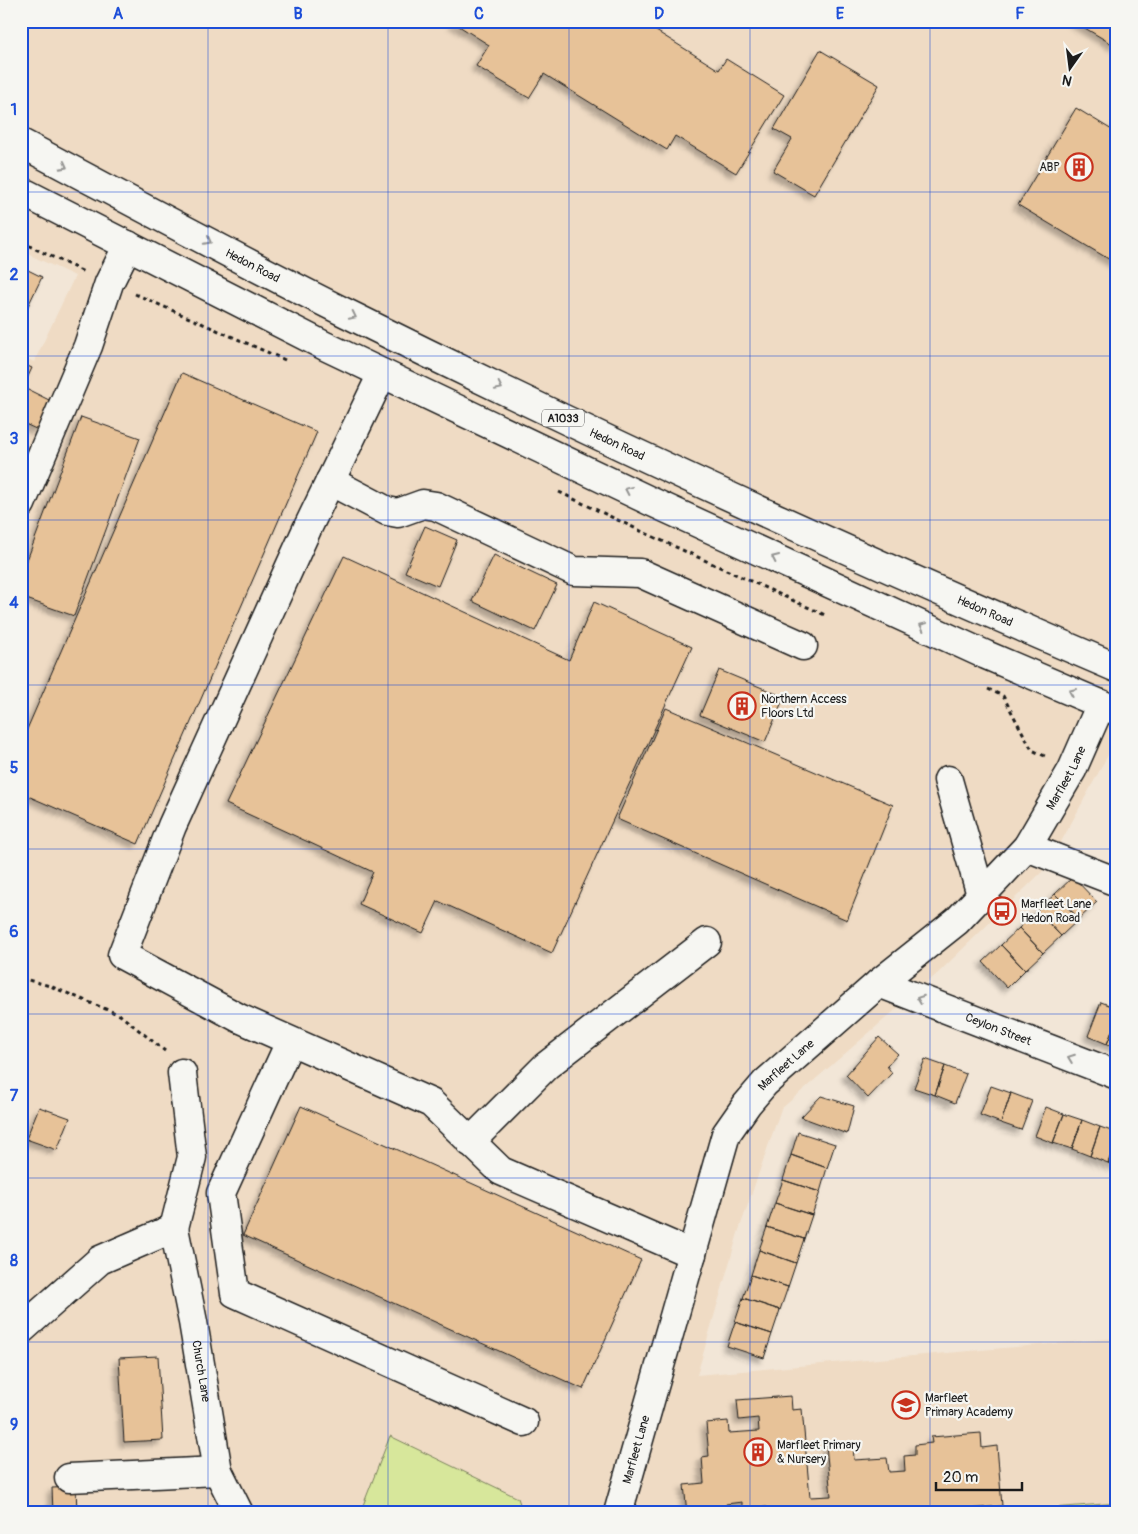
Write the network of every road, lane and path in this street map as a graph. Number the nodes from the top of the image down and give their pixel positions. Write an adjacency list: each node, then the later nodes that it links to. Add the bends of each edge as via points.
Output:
1 (21, 143): 13 (main road, Hedon Road / A1033, one-way to 13, via 344,312 660,465 997,617)
2 (21, 190): 4 (main road)
3 (21, 242): 5 (path)
4 (128, 246): 5 (main road); 7 (main road)
5 (109, 283): 6 (path); 10 (main road, via 88,346)
6 (287, 361)
7 (382, 374): 8 (main road); 15 (main road, one-way to 7, via 986,655 686,518)
8 (330, 481): 12 (main road, via 387,511 398,513 423,504 436,506 574,571 640,573); 24 (main road, via 172,826 122,955)
9 (556, 490): 11 (path)
10 (21, 504)
11 (833, 619)
12 (803, 646)
13 (1115, 663)
14 (985, 688): 16 (path, via 1003,696 1032,750)
15 (1109, 707): 16 (main road, Marfleet Lane)
16 (1072, 770): 18 (main road, Marfleet Lane)
17 (948, 780): 20 (main road)
18 (1027, 847): 19 (main road); 20 (main road, Marfleet Lane)
19 (1117, 882)
20 (981, 895): 23 (main road, Marfleet Lane, via 957,921)
21 (707, 942): 27 (main road, via 546,1066)
22 (21, 978): 25 (path, via 50,986 120,1015 168,1053)
23 (879, 983): 26 (main road, Ceylon Street, one-way to 23); 29 (main road, Marfleet Lane, via 765,1083 731,1126)
24 (290, 1042): 27 (main road, via 431,1103); 31 (main road, via 222,1193 235,1293)
25 (182, 1073): 28 (main road, Church Lane, via 192,1157)
26 (1117, 1076)
27 (470, 1142): 29 (main road, via 501,1171)
28 (174, 1228): 30 (main road, via 100,1260); 32 (main road, Church Lane)
29 (692, 1254): 35 (main road, Marfleet Lane)
30 (21, 1330)
31 (524, 1422)
32 (218, 1471): 33 (main road); 34 (main road, Church Lane)
33 (69, 1478)
34 (239, 1513)
35 (618, 1513)

